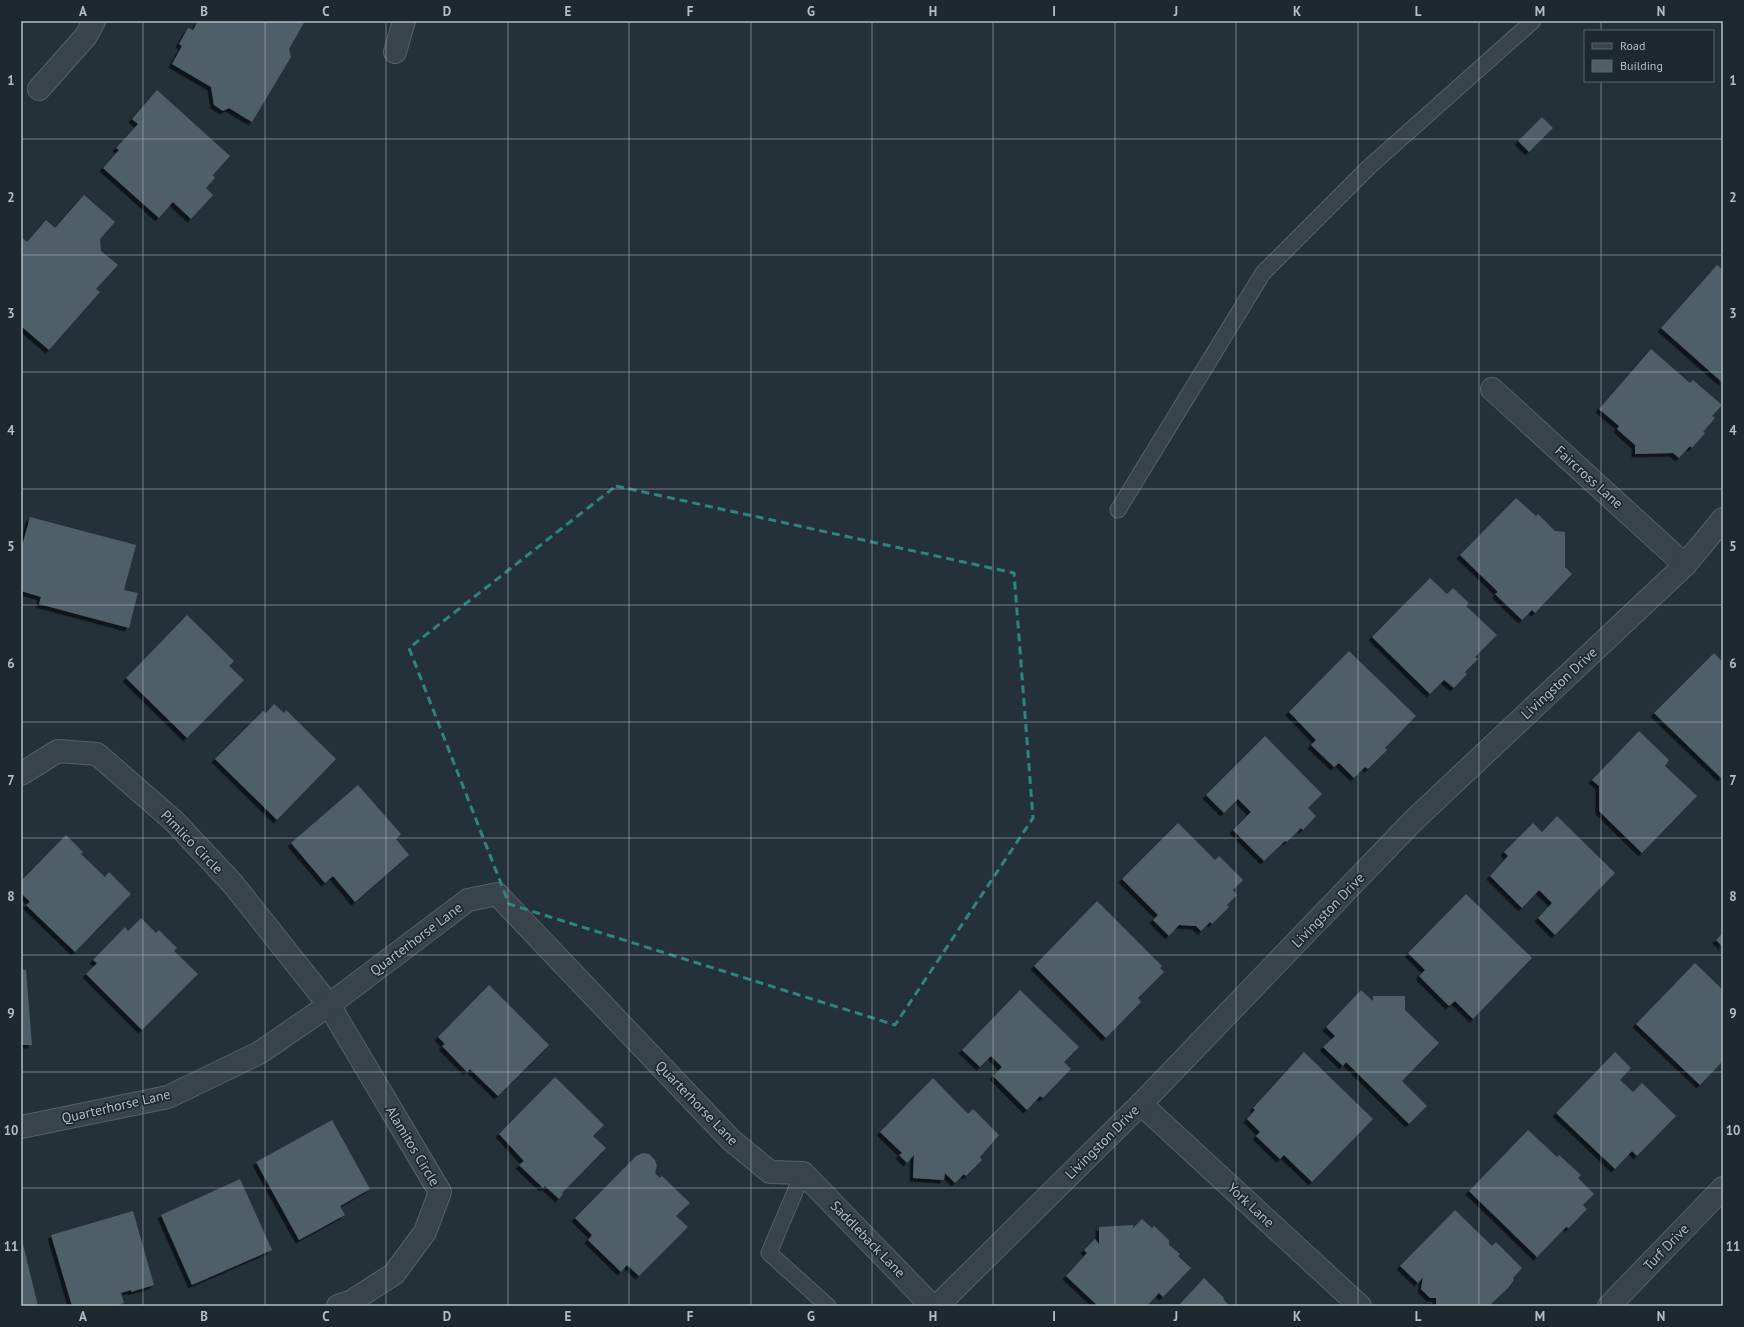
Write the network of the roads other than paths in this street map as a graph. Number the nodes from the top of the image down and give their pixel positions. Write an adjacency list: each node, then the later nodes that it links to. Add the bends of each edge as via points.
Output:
1 (94, 21): 5 (street, via 86,36)
2 (404, 21): 4 (street)
3 (1533, 21): 7 (lane, via 1369,167 1263,273)
4 (395, 52)
5 (39, 89)
6 (1492, 388): 9 (street, Faircross Lane)
7 (1118, 510)
8 (1723, 519): 9 (street, Livingston Drive)
9 (1685, 565): 12 (street, Livingston Drive, via 1412,821)
10 (21, 774): 11 (street, Pimlico Circle, via 58,751 97,754 175,822 233,884)
11 (329, 1005): 13 (street, Quarterhorse Lane, via 259,1053 168,1097); 14 (street, Quarterhorse Lane, via 468,900 497,894 731,1140 770,1172); 16 (street, Alamitos Circle, via 440,1192 425,1232 394,1274)
12 (1141, 1104): 19 (street, Livingston Drive); 20 (street, York Lane)
13 (21, 1127)
14 (803, 1173): 17 (lane, via 769,1253); 18 (street, Saddleback Lane)
15 (1723, 1188): 21 (street, Turf Drive)
16 (338, 1306)
17 (828, 1306)
18 (932, 1306)
19 (937, 1306)
20 (1360, 1306)
21 (1609, 1306)

